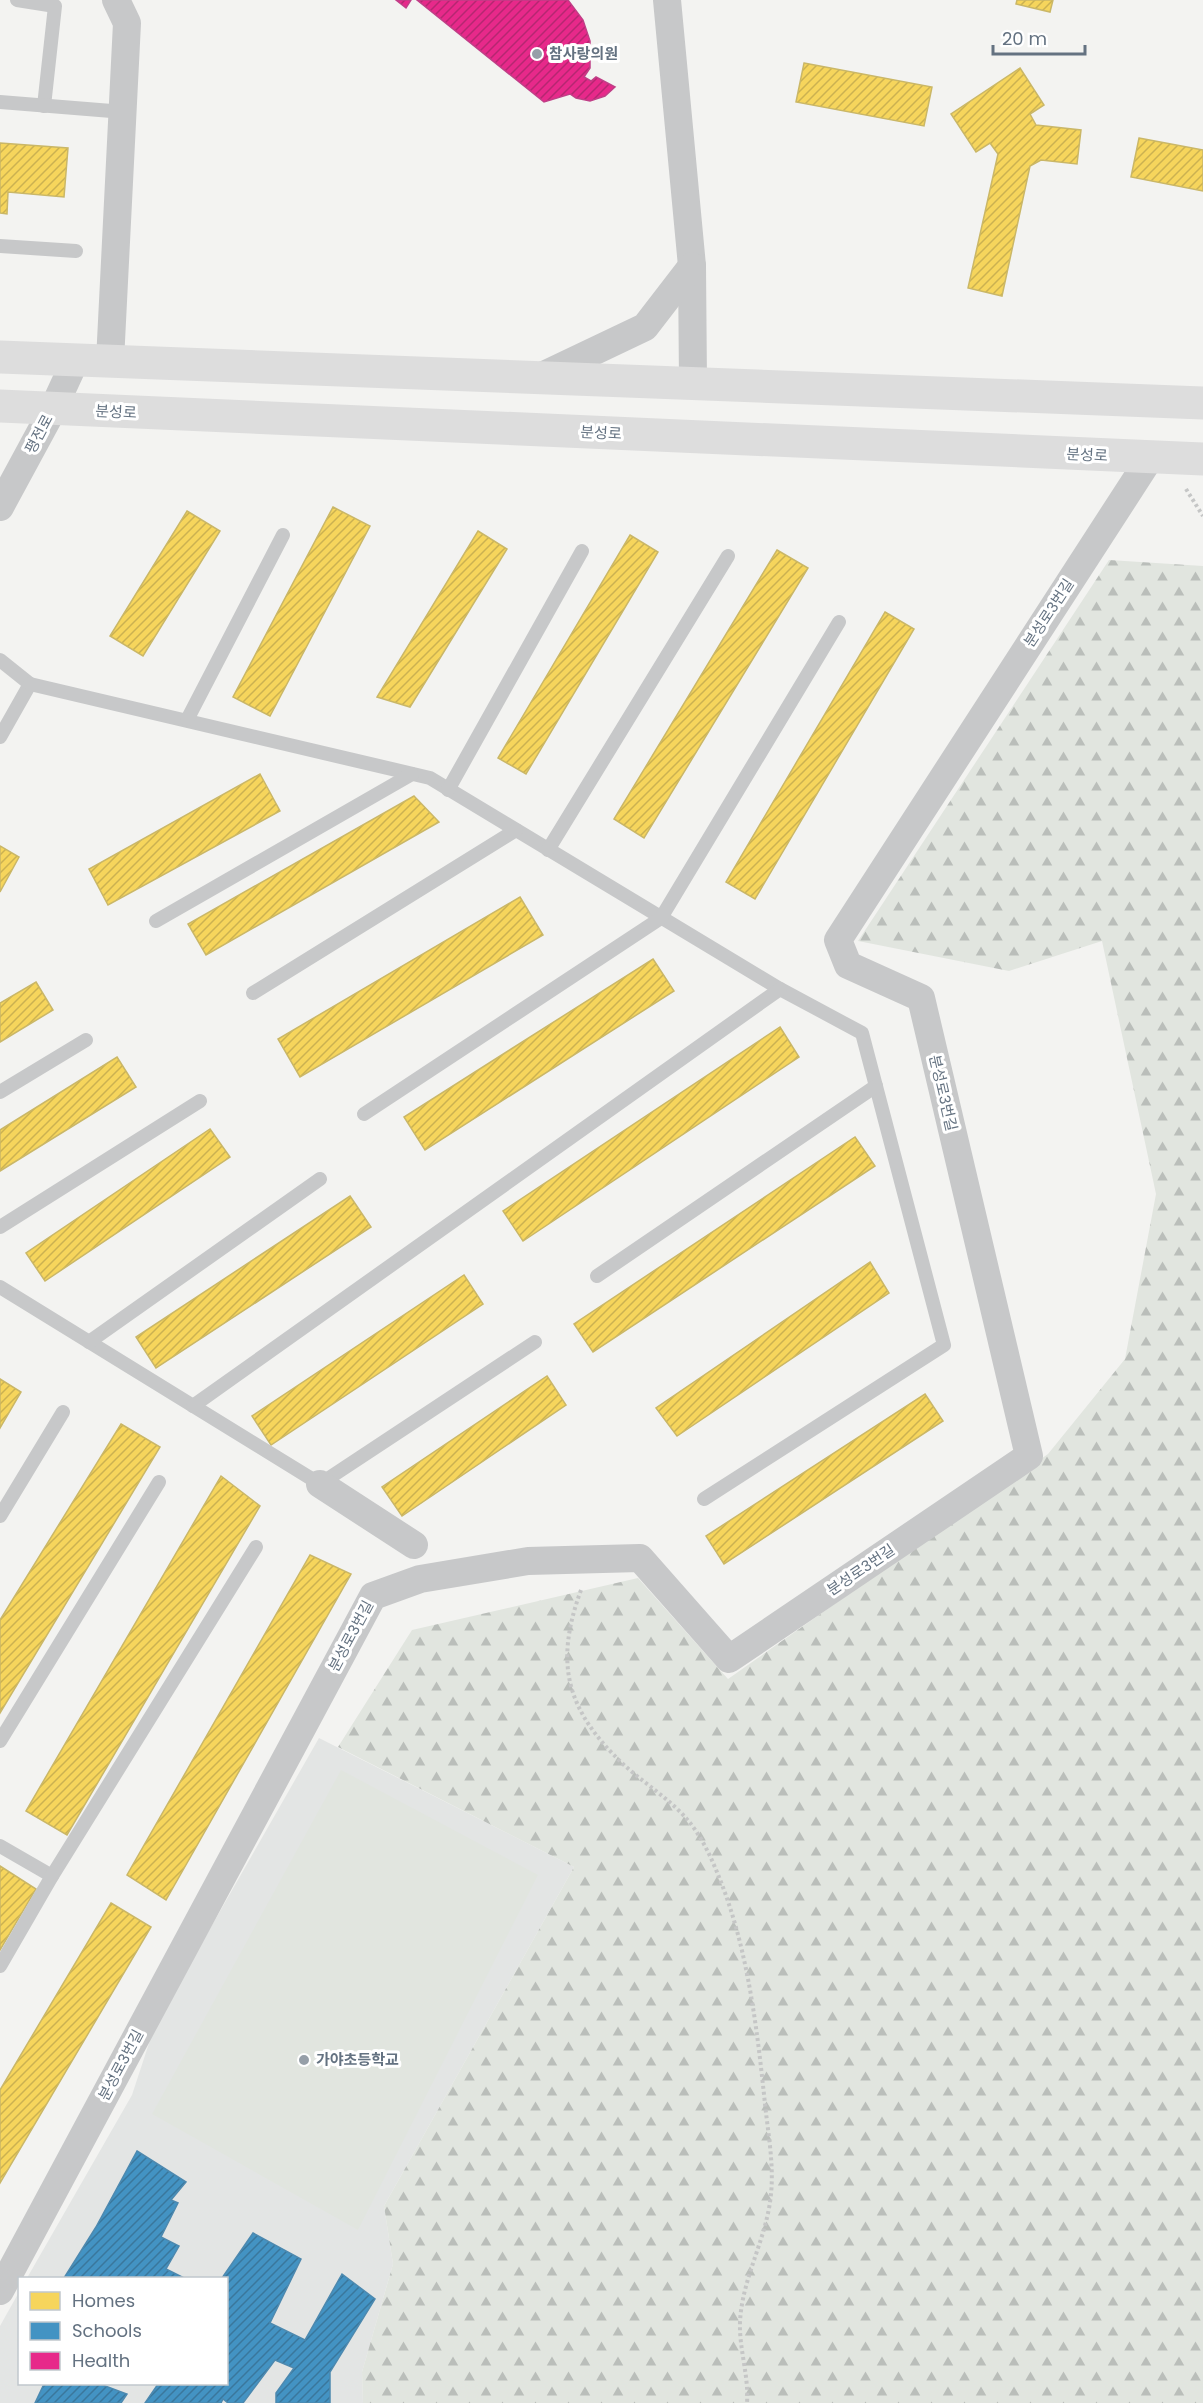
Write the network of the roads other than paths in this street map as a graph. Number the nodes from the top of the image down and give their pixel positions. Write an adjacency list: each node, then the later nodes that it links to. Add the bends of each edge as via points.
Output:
1 (17, 0): 5 (lane, via 55,6)
2 (116, 0): 6 (street, via 127,23)
3 (668, 0): 9 (street)
4 (0, 102): 5 (lane)
5 (44, 106): 6 (lane)
6 (124, 112): 12 (street)
7 (0, 246): 8 (lane)
8 (76, 251)
9 (692, 266): 13 (street, via 645,327); 14 (street)
10 (0, 357): 11 (main road)
11 (76, 359): 12 (main road); 17 (street, 평전로)
12 (110, 361): 13 (main road)
13 (540, 377): 14 (main road)
14 (693, 383): 15 (main road)
15 (1203, 403)
16 (0, 406): 17 (main road, 분성로)
17 (53, 409): 18 (main road, 분성로); 20 (street, 평전로)
18 (1150, 458): 19 (main road, 분성로); 60 (street, 분성로3번길, via 838,940 848,965 921,998 1029,1456 729,1659 640,1558 528,1561 420,1579 373,1596)
19 (1203, 459)
20 (0, 507)
21 (283, 535): 27 (lane)
22 (582, 550): 30 (lane)
23 (728, 556): 32 (lane)
24 (839, 622): 33 (lane)
25 (0, 660): 26 (lane)
26 (30, 684): 27 (lane); 28 (lane)
27 (187, 720): 29 (lane)
28 (0, 737)
29 (412, 774): 30 (lane, via 430,778); 34 (lane)
30 (448, 789): 31 (lane)
31 (516, 830): 32 (lane); 36 (lane)
32 (548, 850): 33 (lane)
33 (661, 918): 35 (lane); 41 (lane)
34 (156, 921)
35 (780, 989): 38 (lane, via 862,1033); 48 (lane)
36 (253, 993)
37 (86, 1040): 39 (lane)
38 (876, 1086): 44 (lane); 52 (lane, via 944,1345)
39 (0, 1092)
40 (200, 1101): 43 (lane)
41 (364, 1114)
42 (320, 1179): 46 (lane)
43 (0, 1227)
44 (597, 1276)
45 (0, 1287): 46 (lane)
46 (89, 1342): 48 (lane)
47 (535, 1342): 51 (lane)
48 (193, 1406): 51 (lane)
49 (63, 1412): 53 (lane)
50 (159, 1482): 56 (lane)
51 (320, 1484): 54 (street)
52 (704, 1499)
53 (0, 1516)
54 (414, 1545)
55 (256, 1547): 58 (lane)
56 (0, 1741)
57 (0, 1846): 58 (lane)
58 (52, 1876): 59 (lane)
59 (0, 1966)
60 (0, 2291)

